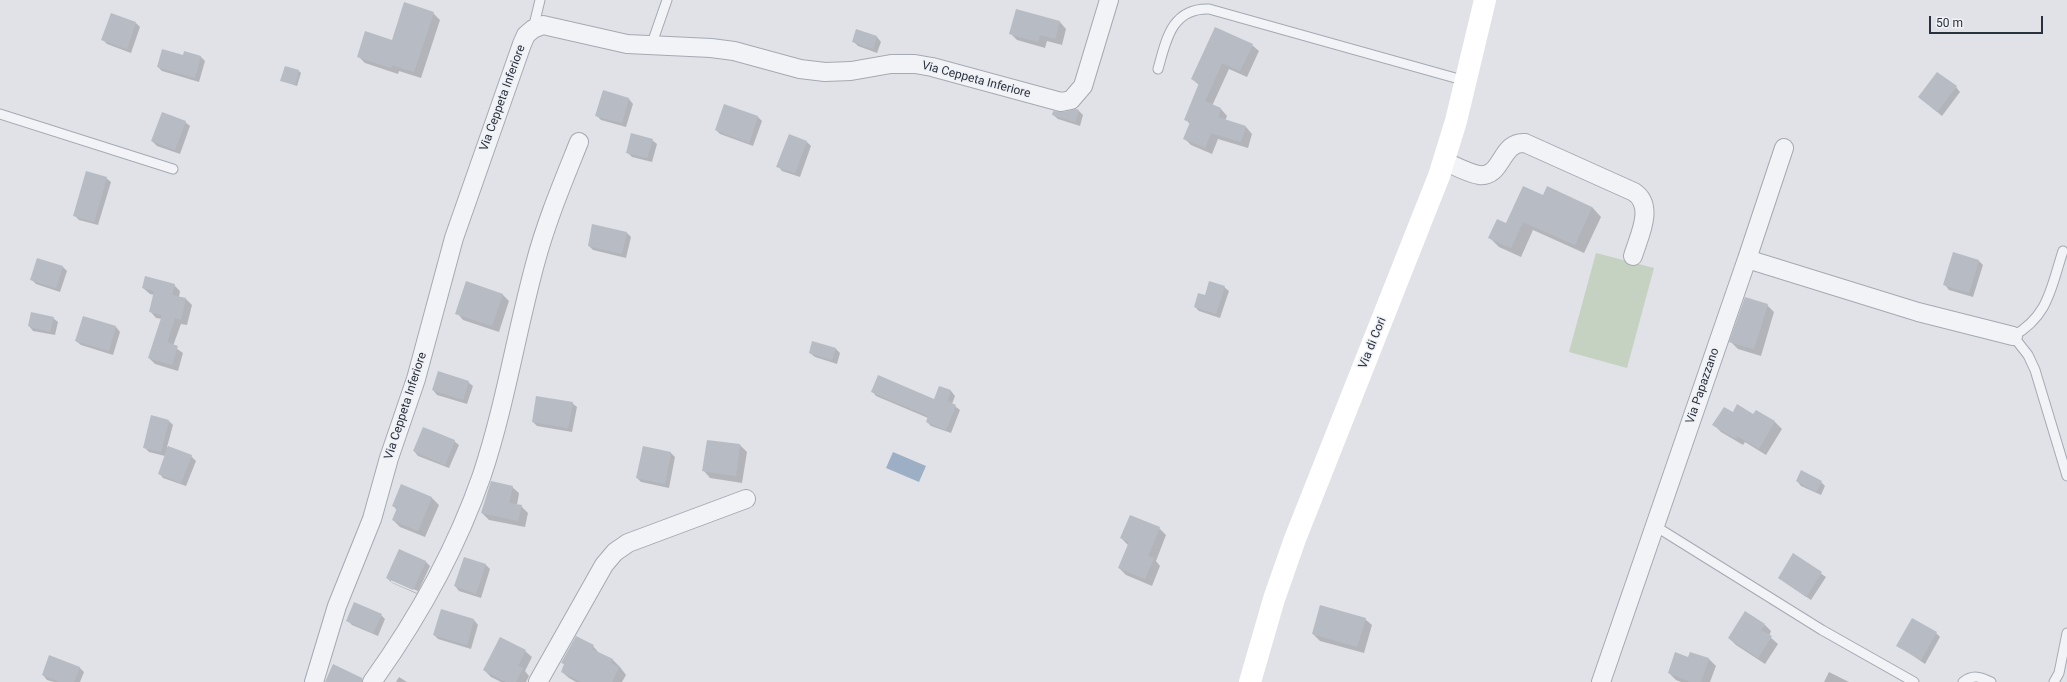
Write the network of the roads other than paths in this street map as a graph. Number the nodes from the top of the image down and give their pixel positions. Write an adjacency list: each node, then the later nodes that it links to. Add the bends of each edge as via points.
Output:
1 (540, 0): 5 (lane)
2 (667, 0): 6 (lane)
3 (1109, 0): 6 (street, Via Ceppeta Inferiore, via 1083,86 1071,100 1063,102 923,65 891,64 851,71 825,72 800,69 726,50)
4 (1485, 0): 8 (main road, Via di Cori)
5 (533, 29): 6 (street, Via Ceppeta Inferiore, via 546,26 616,43); 22 (street, Via Ceppeta Inferiore, via 522,44 454,238 416,378 386,466 372,519 337,606)
6 (651, 46)
7 (1158, 69): 8 (lane, via 1173,25 1188,14 1204,9 1223,11)
8 (1466, 81): 12 (main road, Via di Cori)
9 (0, 114): 13 (lane)
10 (579, 142): 23 (street, via 539,247 491,443 478,485 425,602)
11 (1784, 148): 16 (street, Via Papazzano)
12 (1444, 161): 15 (street, via 1484,175 1495,170 1508,149 1525,143 1634,192 1644,201 1645,210); 25 (main road, Via di Cori, via 1295,539 1270,609)
13 (173, 169)
14 (2063, 251): 17 (lane, via 2042,310 2029,325)
15 (1633, 256)
16 (1747, 259): 17 (street, via 1918,312); 20 (street, Via Papazzano)
17 (2013, 336): 18 (lane, via 2028,355 2035,370)
18 (2067, 476)
19 (746, 500): 24 (street, via 628,543 615,552 604,565)
20 (1654, 526): 26 (street, Via Papazzano); 27 (lane, via 1829,634)
21 (2067, 633): 30 (lane)
22 (314, 682)
23 (372, 682)
24 (538, 682)
25 (1250, 682)
26 (1601, 682)
27 (1914, 682)
28 (1963, 682): 29 (lane, via 1971,676)
29 (1992, 682)
30 (2054, 682)

